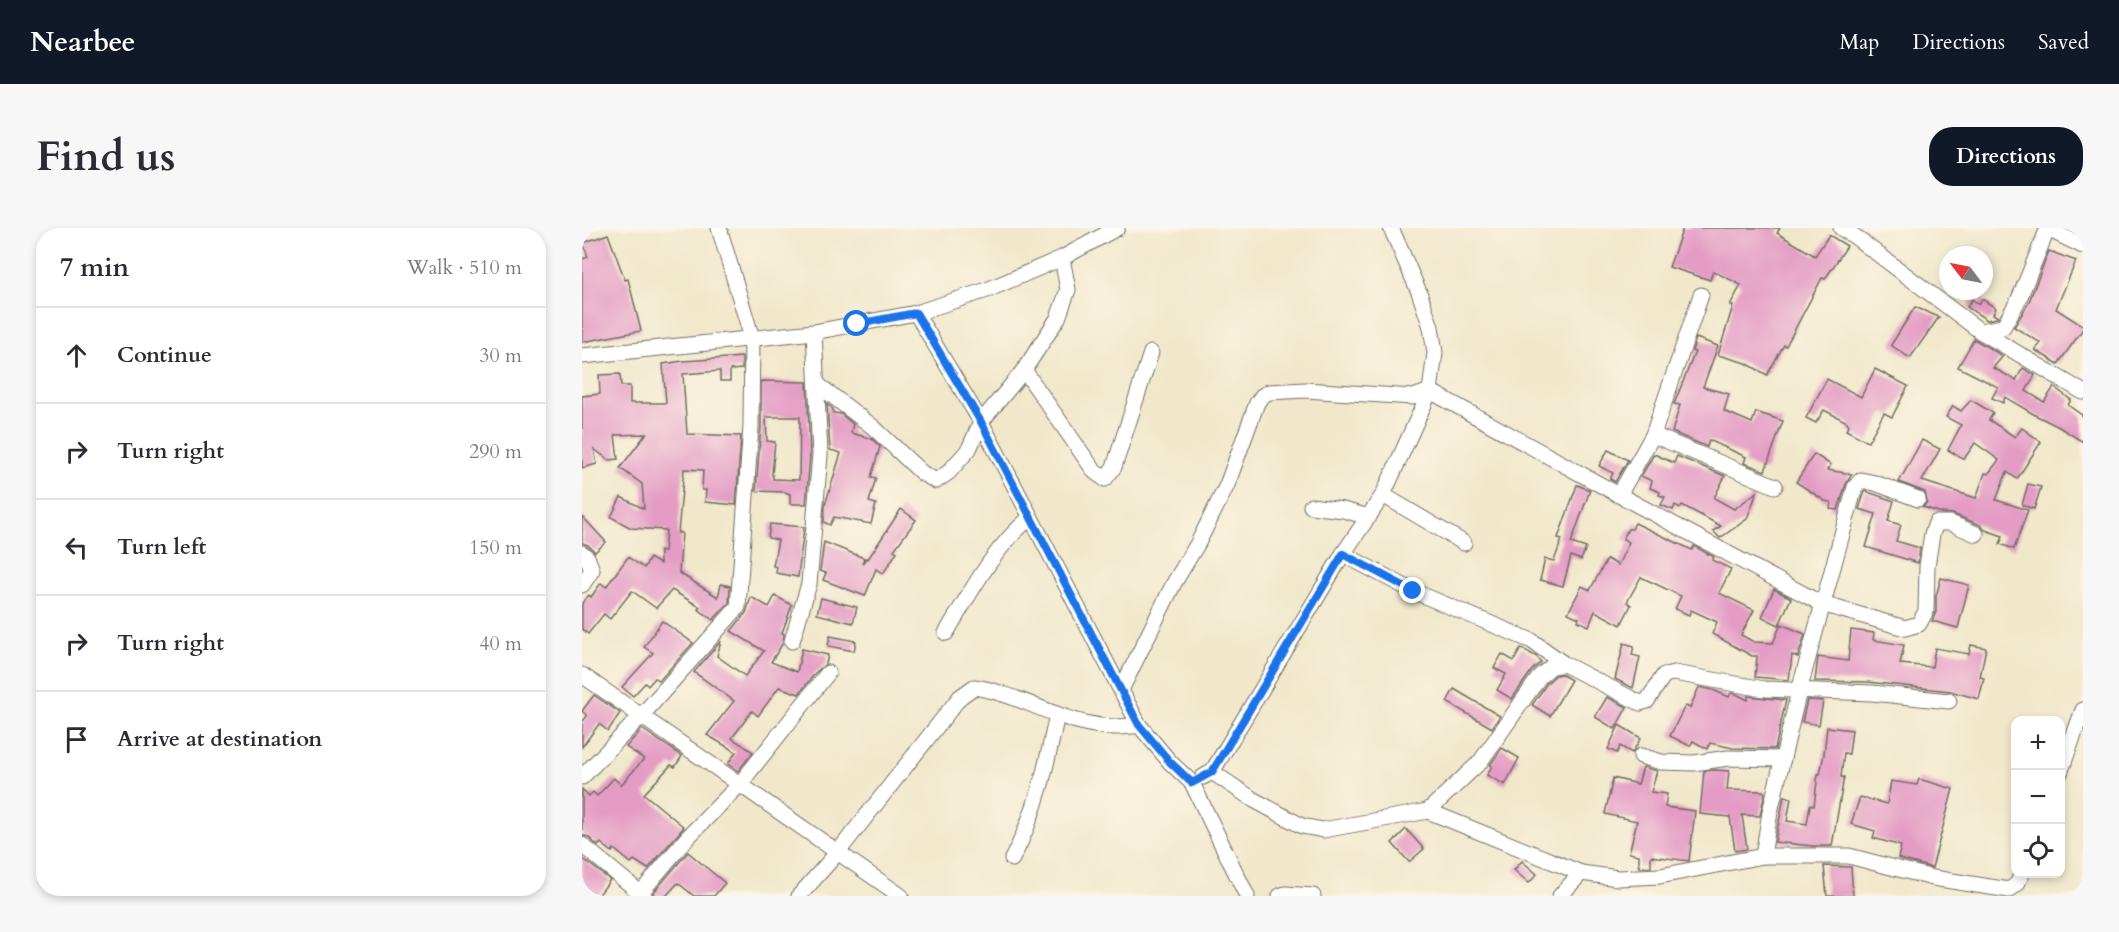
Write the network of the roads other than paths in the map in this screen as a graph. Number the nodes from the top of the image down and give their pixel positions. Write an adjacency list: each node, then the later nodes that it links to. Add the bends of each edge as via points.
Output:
1 (719, 228): 12 (street)
2 (1118, 228): 7 (street)
3 (1391, 228): 17 (street, via 1431,327 1436,353)
4 (1841, 228): 10 (street)
5 (2048, 229): 6 (street); 10 (street, via 2003,327)
6 (2083, 246)
7 (1062, 258): 9 (street, via 987,290); 15 (street, via 1068,290 1065,300 1058,318)
8 (1701, 295): 20 (street)
9 (916, 313): 11 (street); 19 (street)
10 (1980, 331): 18 (street)
11 (814, 332): 12 (street); 16 (street)
12 (752, 338): 14 (street); 44 (street, via 751,426 738,607)
13 (1151, 353): 15 (street, via 1114,467 1105,479 1095,472)
14 (582, 356)
15 (1024, 370): 19 (street)
16 (817, 384): 19 (street, via 936,481 969,449); 35 (street, via 820,455 809,584)
17 (1430, 391): 22 (street); 23 (street); 39 (street, via 1413,397 1305,390 1262,396 1227,484)
18 (2083, 392)
19 (981, 422): 27 (street)
20 (1653, 435): 21 (street); 23 (street)
21 (1775, 486)
22 (1383, 495): 26 (street); 29 (street)
23 (1619, 495): 33 (street)
24 (1918, 499): 33 (street, via 1861,480 1850,502)
25 (1311, 506): 26 (street)
26 (1369, 517): 31 (street)
27 (1030, 518): 34 (street, via 1012,532 997,552); 39 (street)
28 (1976, 534): 33 (street, via 1950,523 1936,523 1927,566 1926,611 1919,624 1905,628)
29 (1464, 543)
30 (582, 553): 32 (street, via 592,570)
31 (1343, 554): 36 (street, via 1413,591 1532,641); 49 (street)
32 (582, 585)
33 (1822, 603): 40 (street)
34 (946, 633)
35 (792, 641)
36 (1564, 664): 40 (street, via 1640,703 1647,701 1664,675 1674,673); 53 (street, via 1552,666 1540,676 1480,762)
37 (828, 673): 52 (street)
38 (582, 675): 44 (street)
39 (1121, 690): 45 (street)
40 (1799, 691): 41 (street); 47 (street)
41 (1949, 701)
42 (2083, 710): 48 (street)
43 (1057, 714): 45 (street, via 1115,727); 55 (street, via 991,689 974,687 960,697); 57 (street, via 1045,771 1024,836)
44 (642, 715): 50 (street); 52 (street)
45 (1139, 725): 51 (street)
46 (1641, 756): 47 (street, via 1661,762 1694,763 1728,758)
47 (1783, 759): 56 (street)
48 (2062, 770)
49 (1212, 772): 51 (street); 53 (street, via 1302,826 1323,830)
50 (582, 777)
51 (1192, 783): 63 (street)
52 (739, 785): 55 (street); 60 (street, via 687,838)
53 (1428, 811): 58 (street)
54 (582, 845): 60 (street)
55 (838, 852): 61 (street); 62 (street)
56 (1763, 856): 58 (street, via 1660,876 1618,878); 59 (street, via 1849,856 1933,878 2008,890)
57 (1012, 859)
58 (1581, 873): 66 (street)
59 (2020, 878)
60 (641, 895)
61 (799, 896)
62 (900, 896)
63 (1247, 896)
64 (1280, 896): 65 (street)
65 (1313, 896)
66 (1560, 896)

